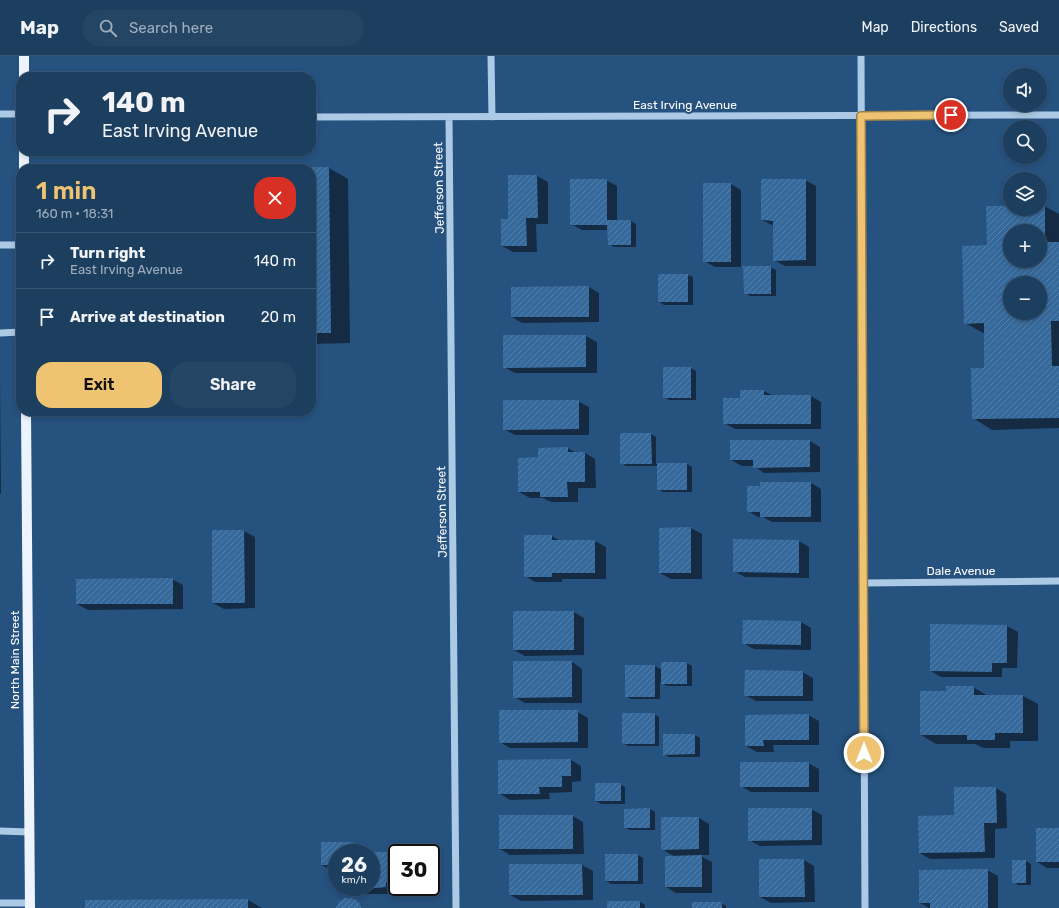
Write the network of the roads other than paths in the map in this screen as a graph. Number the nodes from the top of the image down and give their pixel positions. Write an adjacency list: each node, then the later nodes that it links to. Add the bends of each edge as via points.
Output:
1 (24, 56): 4 (main road)
2 (491, 56): 11 (street)
3 (861, 56): 8 (street)
4 (24, 72)
5 (0, 114): 6 (street)
6 (16, 114)
7 (1059, 115): 8 (street, East Irving Avenue)
8 (861, 116): 11 (street, East Irving Avenue); 18 (street)
9 (316, 117): 10 (street, East Irving Avenue)
10 (449, 117): 11 (street, East Irving Avenue); 23 (street, Jefferson Street)
11 (492, 117)
12 (0, 245): 13 (street)
13 (16, 245)
14 (16, 332): 15 (street)
15 (0, 333)
16 (26, 416): 20 (main road, North Main Street)
17 (1059, 581): 18 (street, Dale Avenue)
18 (863, 583): 24 (street)
19 (0, 831): 20 (street)
20 (29, 832): 22 (main road, North Main Street)
21 (0, 903): 22 (street)
22 (30, 905)
23 (456, 908)
24 (865, 908)

